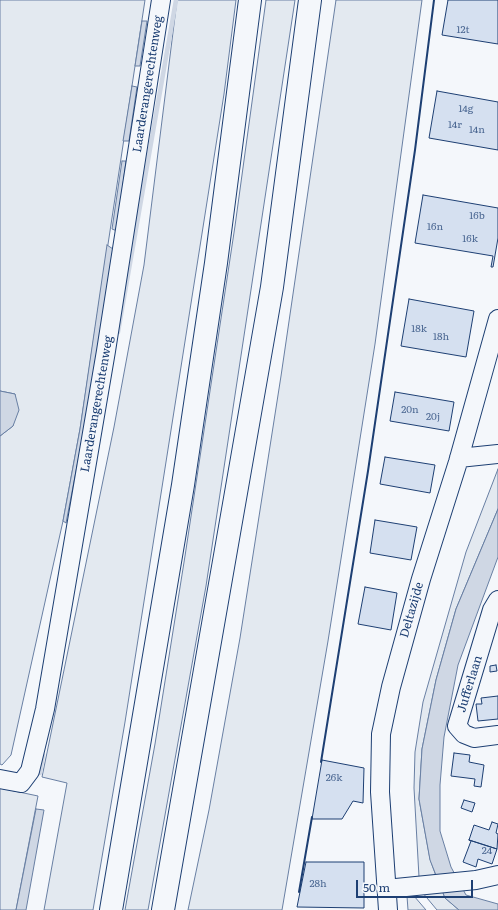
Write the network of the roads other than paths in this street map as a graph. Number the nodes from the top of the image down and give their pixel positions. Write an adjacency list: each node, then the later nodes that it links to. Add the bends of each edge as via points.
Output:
1 (161, 0): 9 (street, Laarderangerechtenweg, via 46,709 30,771 21,783)
2 (250, 0): 12 (highway, via 216,263 183,485)
3 (310, 0): 13 (highway, via 272,287)
4 (498, 318): 6 (street, Deltazijde)
5 (498, 454): 6 (street)
6 (459, 458): 11 (street, Deltazijde, via 421,580 391,687 381,734 380,792)
7 (498, 600): 8 (street, Jufferlaan, via 492,610 457,726 464,734 474,738)
8 (498, 736)
9 (0, 779)
10 (498, 875): 11 (street, via 476,880)
11 (386, 889): 14 (street, Deltazijde)
12 (111, 910)
13 (163, 910)
14 (388, 910)

